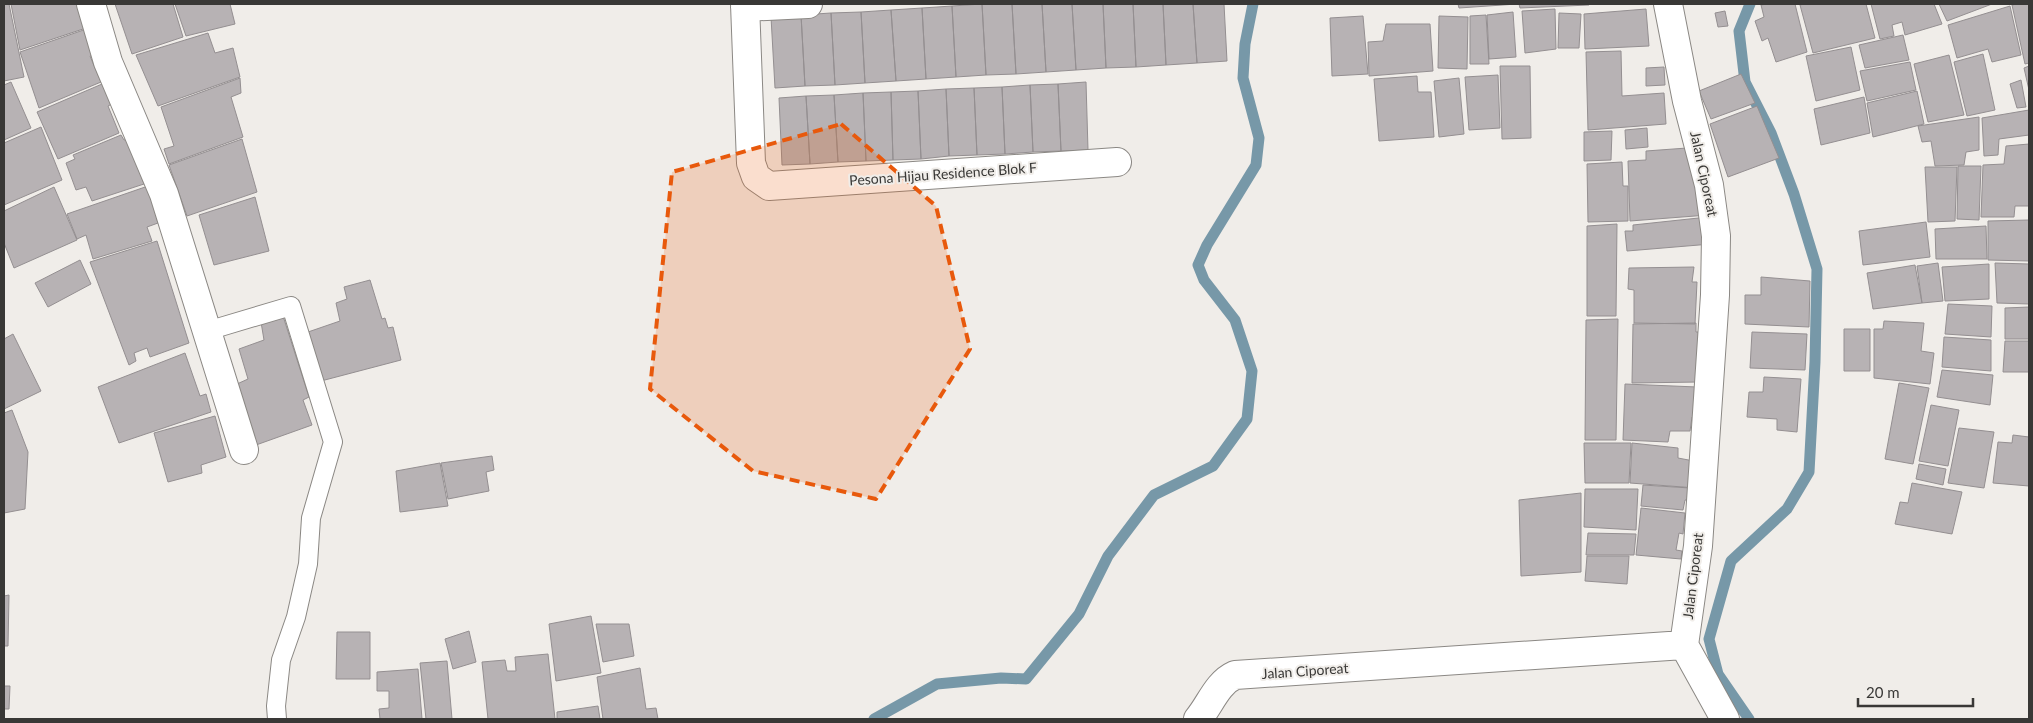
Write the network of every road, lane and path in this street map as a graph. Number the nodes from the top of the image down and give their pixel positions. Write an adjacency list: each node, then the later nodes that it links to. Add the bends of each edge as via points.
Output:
1 (91, 4): 6 (street, via 108,62 164,194)
2 (808, 4): 4 (street)
3 (1668, 4): 8 (street, Jalan Ciporeat, via 1687,101 1709,185 1716,236 1698,546)
4 (745, 6): 5 (street, Pesona Hijau Residence Blok F, via 751,163 756,177 769,186)
5 (1117, 162)
6 (207, 331): 7 (street); 9 (lane, via 290,306 333,442 311,518 308,564 296,617 281,660)
7 (244, 450)
8 (1684, 646): 10 (street, Jalan Ciporeat, via 1235,675 1219,688); 11 (street)
9 (276, 719)
10 (1198, 719)
11 (1725, 719)

